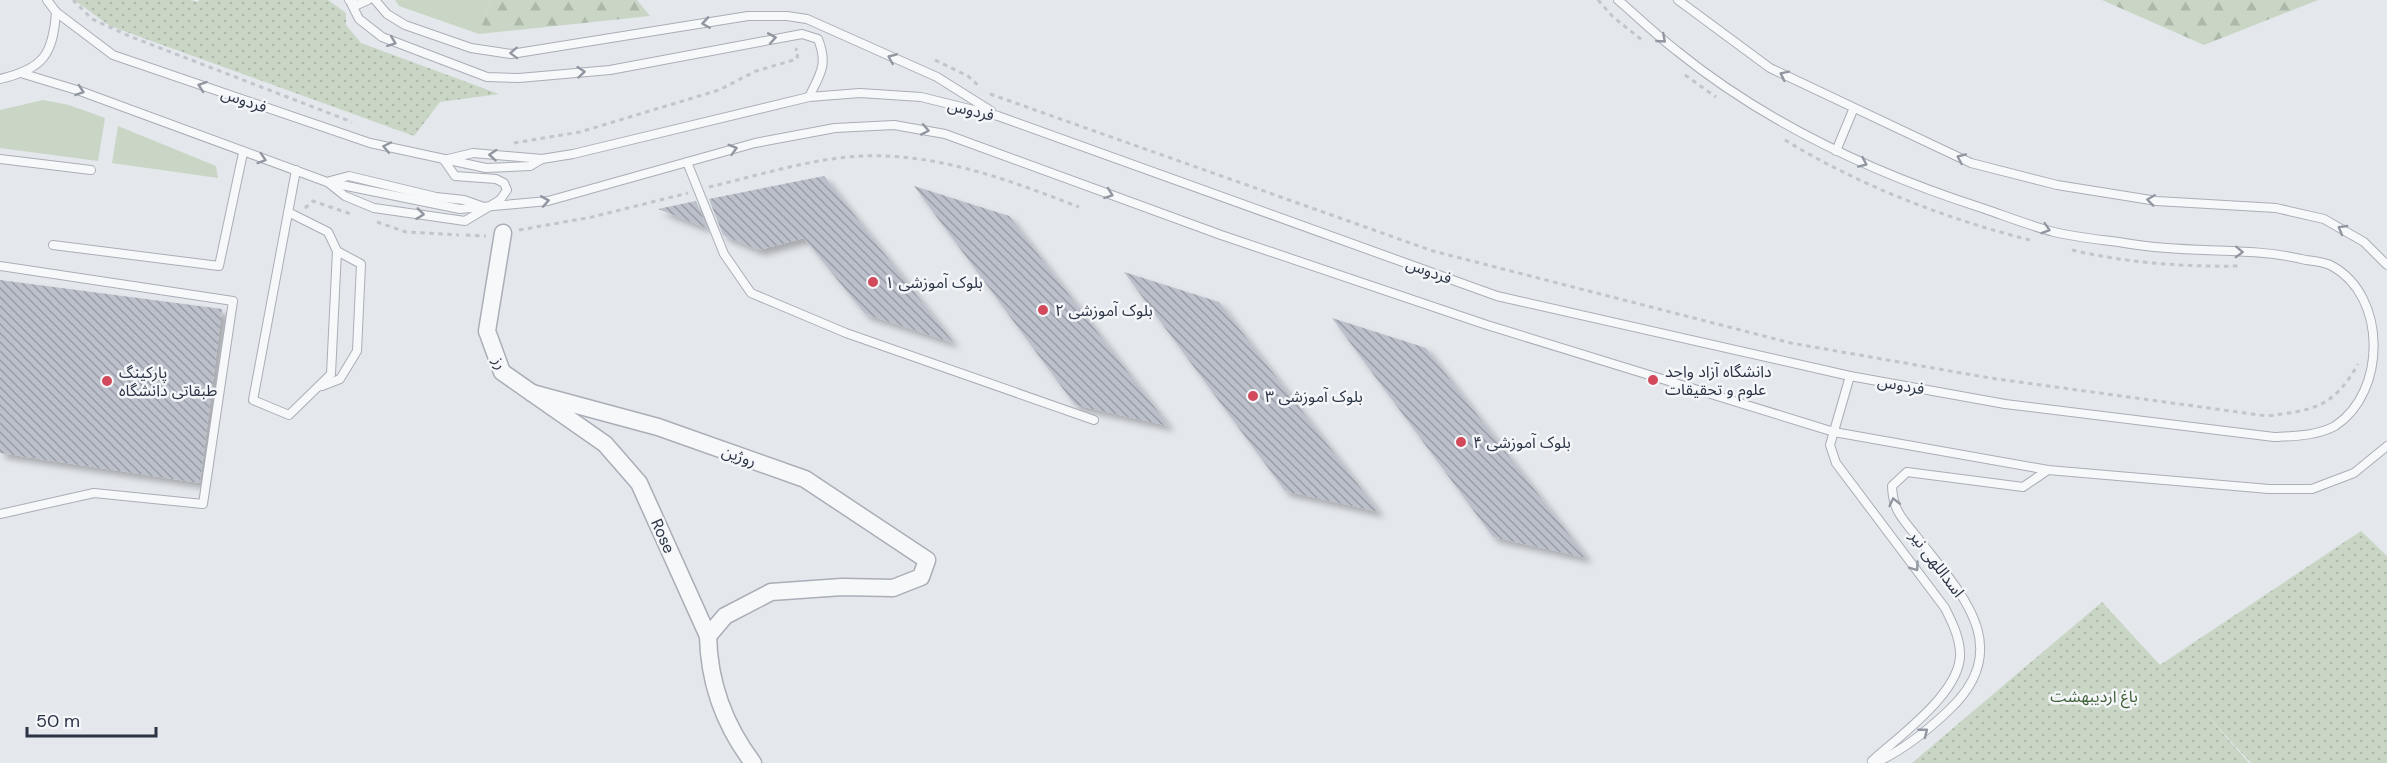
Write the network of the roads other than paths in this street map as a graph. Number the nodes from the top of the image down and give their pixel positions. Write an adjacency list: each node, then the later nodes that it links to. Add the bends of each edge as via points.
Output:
1 (47, 0): 7 (lane, فردوس)
2 (368, 0): 6 (lane, via 357,5)
3 (375, 0): 12 (lane, one-way to 3, via 937,77 807,19 748,16 511,54 471,48 405,26)
4 (1618, 0): 13 (lane, فردوس, one-way to 13, via 1677,52 1748,101)
5 (1678, 0): 11 (lane, one-way to 5, via 1770,68)
6 (350, 2): 10 (lane, one-way to 10, via 359,19 381,37 487,77 519,78 610,69 802,34 818,39 825,56 821,74)
7 (56, 12): 8 (lane, via 46,56); 17 (lane, فردوس, one-way to 7, via 370,143 113,55)
8 (24, 74): 9 (lane); 14 (lane, one-way to 14, via 80,90)
9 (0, 79)
10 (808, 97): 12 (lane, فردوس, via 860,93 921,97); 16 (lane, فردوس)
11 (1853, 110): 13 (lane); 27 (lane, one-way to 11, via 2364,242 2324,219 2276,208 2157,201 2057,185 1971,163)
12 (999, 116): 29 (lane, فردوس, via 1497,296)
13 (1836, 151): 29 (lane, فردوس, one-way to 29, via 1939,193 2054,232 2155,248 2281,254 2332,266 2357,286 2369,303 2378,332 2369,390 2354,411 2333,427 2303,436 2274,437 2005,404)
14 (243, 153): 20 (lane, one-way to 20); 25 (lane, via 219,266)
15 (0, 159): 19 (lane)
16 (542, 159): 17 (lane, one-way to 17, via 473,153); 17 (lane, فردوس, via 530,166 486,168)
17 (444, 160): 22 (lane, via 455,176 504,183 504,195)
18 (687, 162): 22 (lane, فردوس, one-way to 18, via 548,201); 32 (lane, via 724,254 751,293 846,333); 33 (lane, فردوس, one-way to 33, via 755,143 836,128 894,124 945,134 1221,235 1454,314)
19 (91, 170)
20 (296, 170): 21 (lane); 23 (lane)
21 (327, 182): 22 (lane, via 434,205); 22 (lane, one-way to 22, via 345,196 374,208 465,221)
22 (487, 208)
23 (288, 212): 26 (lane, via 328,232); 30 (lane, via 253,400 290,415)
24 (503, 233): 31 (street, رز, via 487,331 502,372)
25 (53, 245)
26 (337, 251): 30 (lane, via 332,374); 30 (lane, via 361,264 357,351 340,379)
27 (2387, 265)
28 (0, 266): 37 (lane, via 233,301 203,504 94,493)
29 (1850, 376): 33 (lane, اسداللهی نیر)
30 (316, 388)
31 (532, 393): 34 (street, رز); 38 (street, روژین, via 658,428 805,479 927,560 921,577 893,588 771,592 725,616)
32 (1094, 420)
33 (1834, 432): 36 (lane, فردوس); 40 (lane, اسداللهی نیر, one-way to 40, via 1830,445 1836,463 1945,608 1956,631 1960,654 1954,681)
34 (605, 444): 38 (street, Rose, via 639,483)
35 (2387, 446): 36 (lane, فردوس, via 2354,473 2312,489 2269,489)
36 (2048, 470): 41 (lane, اسداللهی نیر, one-way to 36, via 1925,732 1967,693 1977,673 1983,644 1964,597 1895,511 1892,486 1907,472 2023,487)
37 (0, 514)
38 (708, 636): 39 (street, via 708,661 723,714)
39 (753, 763)
40 (1870, 763)
41 (1875, 763)

